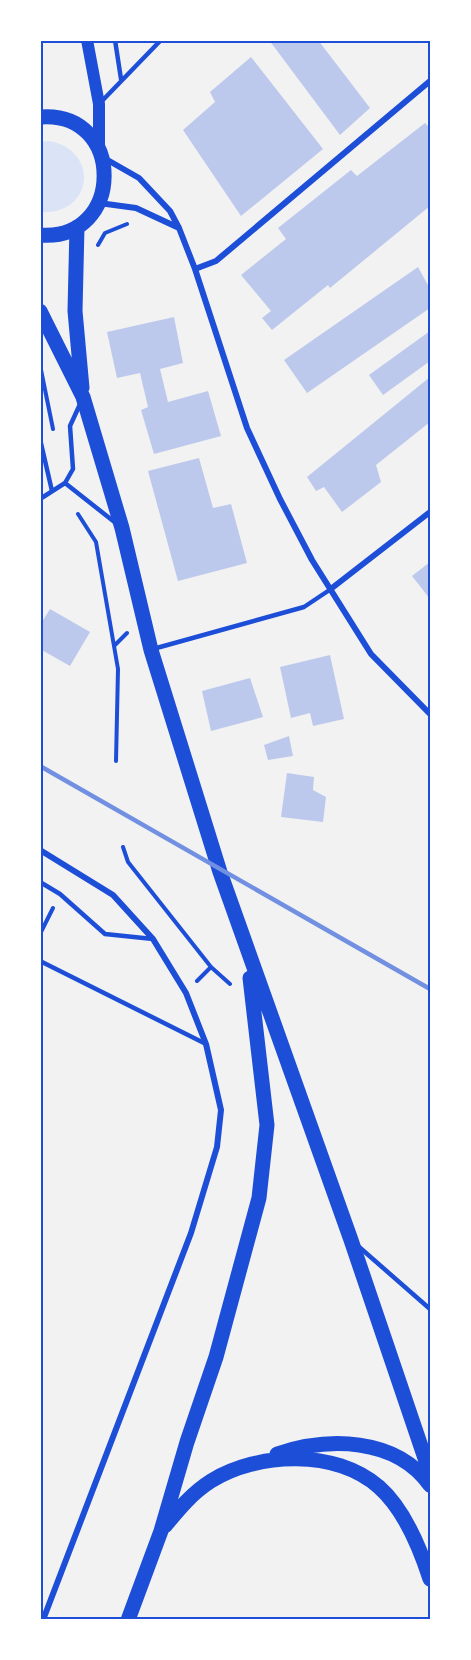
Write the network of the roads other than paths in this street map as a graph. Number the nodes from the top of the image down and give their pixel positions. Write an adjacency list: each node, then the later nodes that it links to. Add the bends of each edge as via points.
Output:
1 (87, 40): 6 (main road)
2 (116, 40): 4 (lane)
3 (161, 40): 4 (lane)
4 (121, 79): 6 (lane)
5 (430, 81): 13 (street, via 216,261)
6 (99, 104): 8 (main road)
7 (40, 117): 8 (main road, via 55,117 76,125)
8 (101, 153): 9 (main road, via 105,181); 11 (street, via 139,178 159,198)
9 (99, 203): 10 (main road); 11 (street, via 136,208)
10 (76, 227): 12 (main road, via 56,235); 15 (main road, via 75,311)
11 (179, 228): 13 (street)
12 (40, 235)
13 (195, 269): 22 (street, via 247,428 312,560)
14 (40, 311): 15 (main road)
15 (83, 397): 17 (lane, via 70,426 73,470); 21 (main road)
16 (40, 439): 18 (lane)
17 (65, 483): 18 (lane); 21 (lane)
18 (52, 491): 19 (lane)
19 (40, 499)
20 (430, 512): 22 (street)
21 (122, 528): 23 (main road)
22 (332, 588): 23 (lane, via 304,607); 24 (street, via 370,654)
23 (151, 650): 28 (main road)
24 (430, 714)
25 (40, 850): 27 (street, via 113,895)
26 (40, 882): 27 (lane, via 60,894 105,934)
27 (153, 939): 30 (street, via 186,993)
28 (247, 954): 31 (main road, via 273,1016); 36 (main road, via 267,1125 259,1198 216,1357)
29 (40, 961): 30 (lane)
30 (206, 1044): 38 (street, via 221,1110 217,1147 191,1233)
31 (351, 1240): 32 (lane); 34 (main road)
32 (430, 1309)
33 (249, 1464): 35 (main road, via 286,1451 370,1445 412,1466); 36 (main road, via 212,1480 191,1496); 37 (main road, via 319,1461 345,1467 379,1487 414,1537)
34 (430, 1473)
35 (430, 1485)
36 (161, 1531): 39 (main road)
37 (430, 1579)
38 (43, 1620)
39 (128, 1620)

